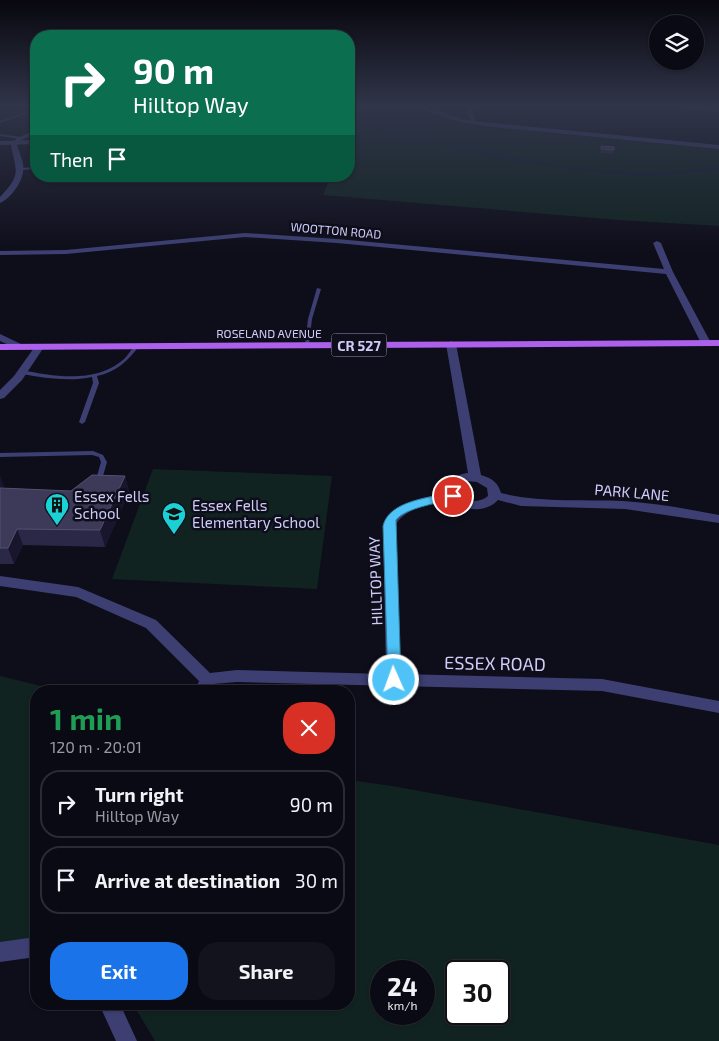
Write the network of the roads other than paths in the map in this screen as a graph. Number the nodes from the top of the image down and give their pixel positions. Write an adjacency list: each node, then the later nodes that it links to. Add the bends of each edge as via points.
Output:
1 (15, 155): 3 (street)
2 (30, 168): 3 (lane)
3 (20, 169): 4 (street, via 18,180)
4 (0, 202)
5 (657, 243): 7 (street)
6 (0, 253): 7 (street, WOOTTON ROAD, via 66,252 245,235)
7 (669, 272): 10 (street)
8 (319, 289): 13 (lane, via 310,319)
9 (0, 337): 15 (street)
10 (706, 343): 11 (main road, ROSELAND AVENUE / CR 527); 12 (main road, ROSELAND AVENUE / CR 527)
11 (719, 343)
12 (451, 344): 13 (main road, ROSELAND AVENUE / CR 527); 23 (street)
13 (307, 345): 16 (main road, ROSELAND AVENUE / CR 527)
14 (0, 346): 15 (main road, ROSELAND AVENUE / CR 527)
15 (18, 346): 17 (main road, ROSELAND AVENUE / CR 527)
16 (137, 346): 17 (main road, ROSELAND AVENUE / CR 527); 19 (lane, via 126,361)
17 (39, 347): 18 (street)
18 (22, 372): 19 (lane, via 68,378); 20 (street)
19 (95, 377): 21 (lane, via 96,383)
20 (0, 396)
21 (82, 422)
22 (0, 455): 24 (lane, via 93,453 101,456 104,462)
23 (475, 477): 25 (street, via 491,483); 26 (street, via 453,484)
24 (96, 491)
25 (495, 494): 26 (street, via 492,500 476,505); 27 (street, PARK LANE, via 521,502 625,505)
26 (453, 496): 29 (street, HILLTOP WAY, via 410,507 394,514 390,520)
27 (719, 519)
28 (0, 581): 30 (street, via 78,592 151,624)
29 (394, 680): 30 (street, ESSEX ROAD, via 237,676); 31 (street, ESSEX ROAD, via 602,685)
30 (205, 685)
31 (719, 707)
32 (30, 948): 33 (street)
33 (0, 952)
34 (112, 1010): 35 (street)
35 (127, 1041)

